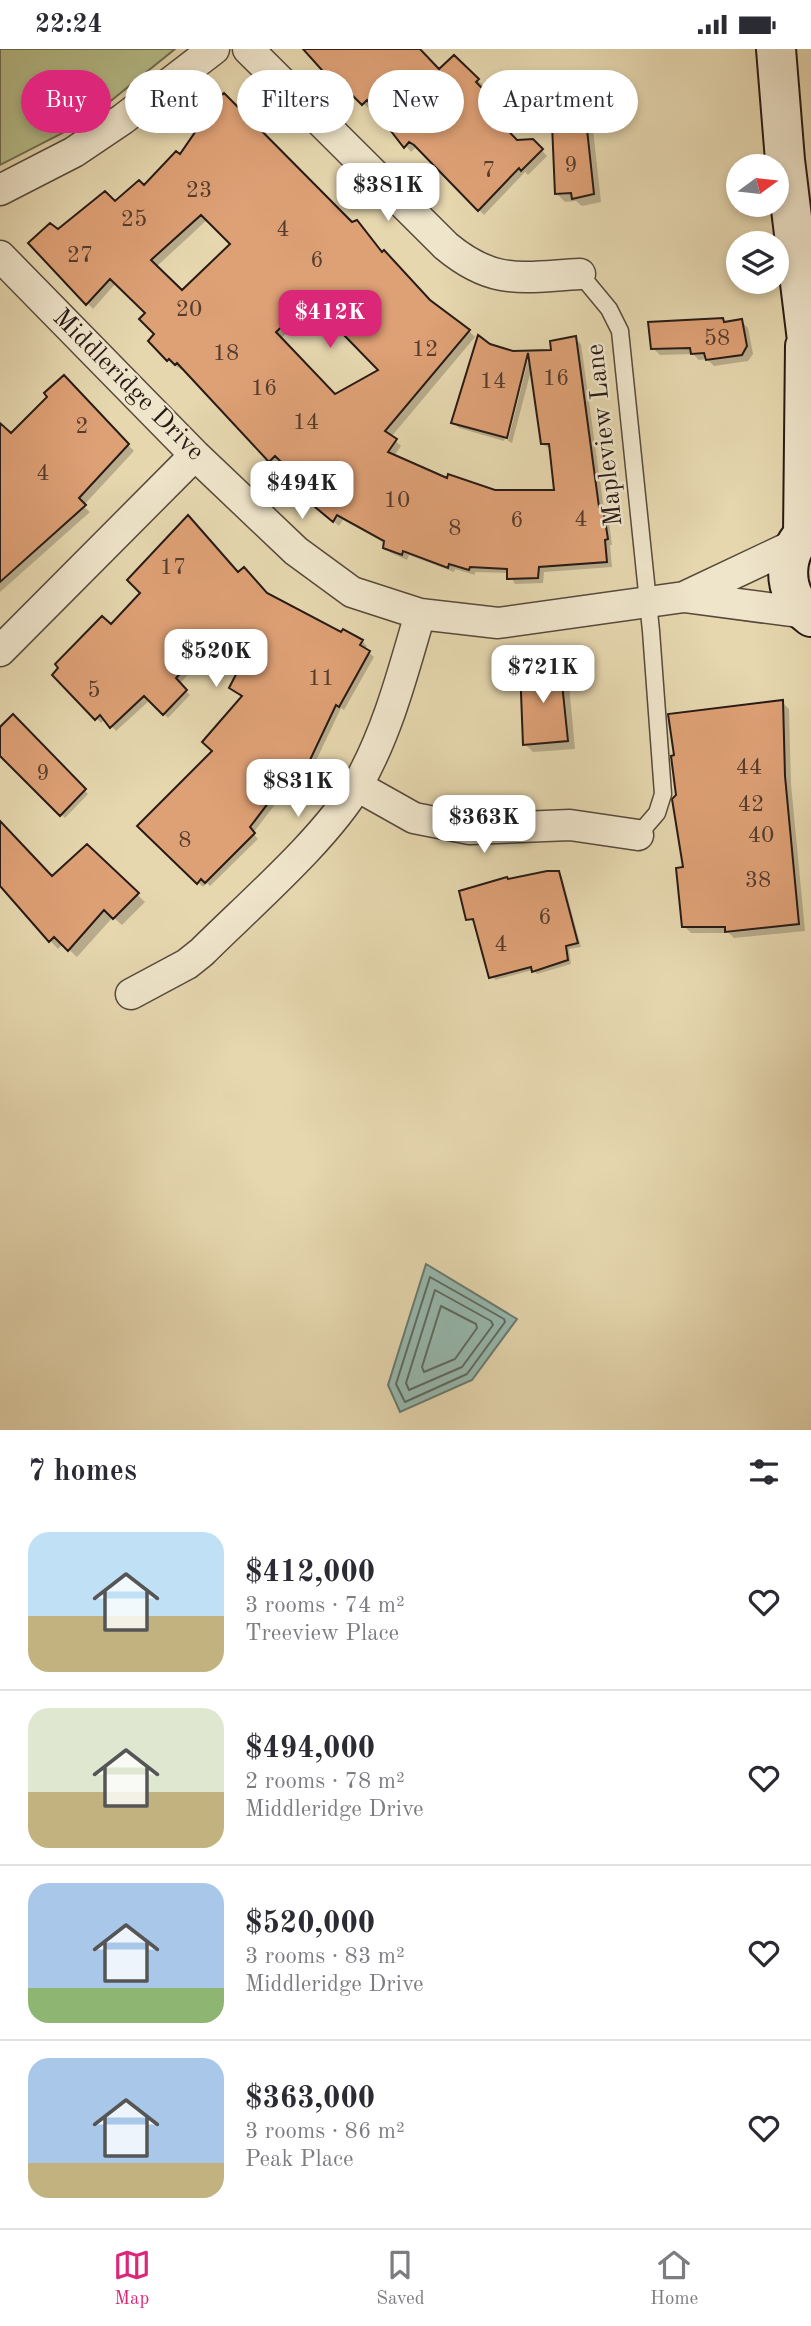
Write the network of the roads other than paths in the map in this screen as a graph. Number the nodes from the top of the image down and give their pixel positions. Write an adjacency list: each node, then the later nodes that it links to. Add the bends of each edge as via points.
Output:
1 (214, 49): 4 (street, via 74,152)
2 (248, 49): 6 (street, via 446,246 475,268 512,278)
3 (776, 49): 7 (main road)
4 (0, 190)
5 (0, 256): 8 (street, Middleridge Drive)
6 (580, 274): 11 (lane, Mapleview Lane, via 620,331)
7 (808, 355): 9 (main road)
8 (195, 455): 12 (street, Middleridge Drive, via 296,551 352,592); 14 (street)
9 (803, 535): 10 (street, Middleridge Drive); 13 (main road, via 789,557 788,582 797,604)
10 (684, 597): 11 (street, Middleridge Drive); 13 (street, Middleridge Drive)
11 (647, 603): 12 (street, Middleridge Drive, via 498,623); 16 (lane, Mapleview Lane, via 663,794 657,813)
12 (420, 614): 15 (street, via 385,729)
13 (810, 616)
14 (0, 651)
15 (357, 786): 16 (street, via 414,818 457,826 570,825); 17 (street, via 326,826 202,952)
16 (638, 835)
17 (131, 994)

